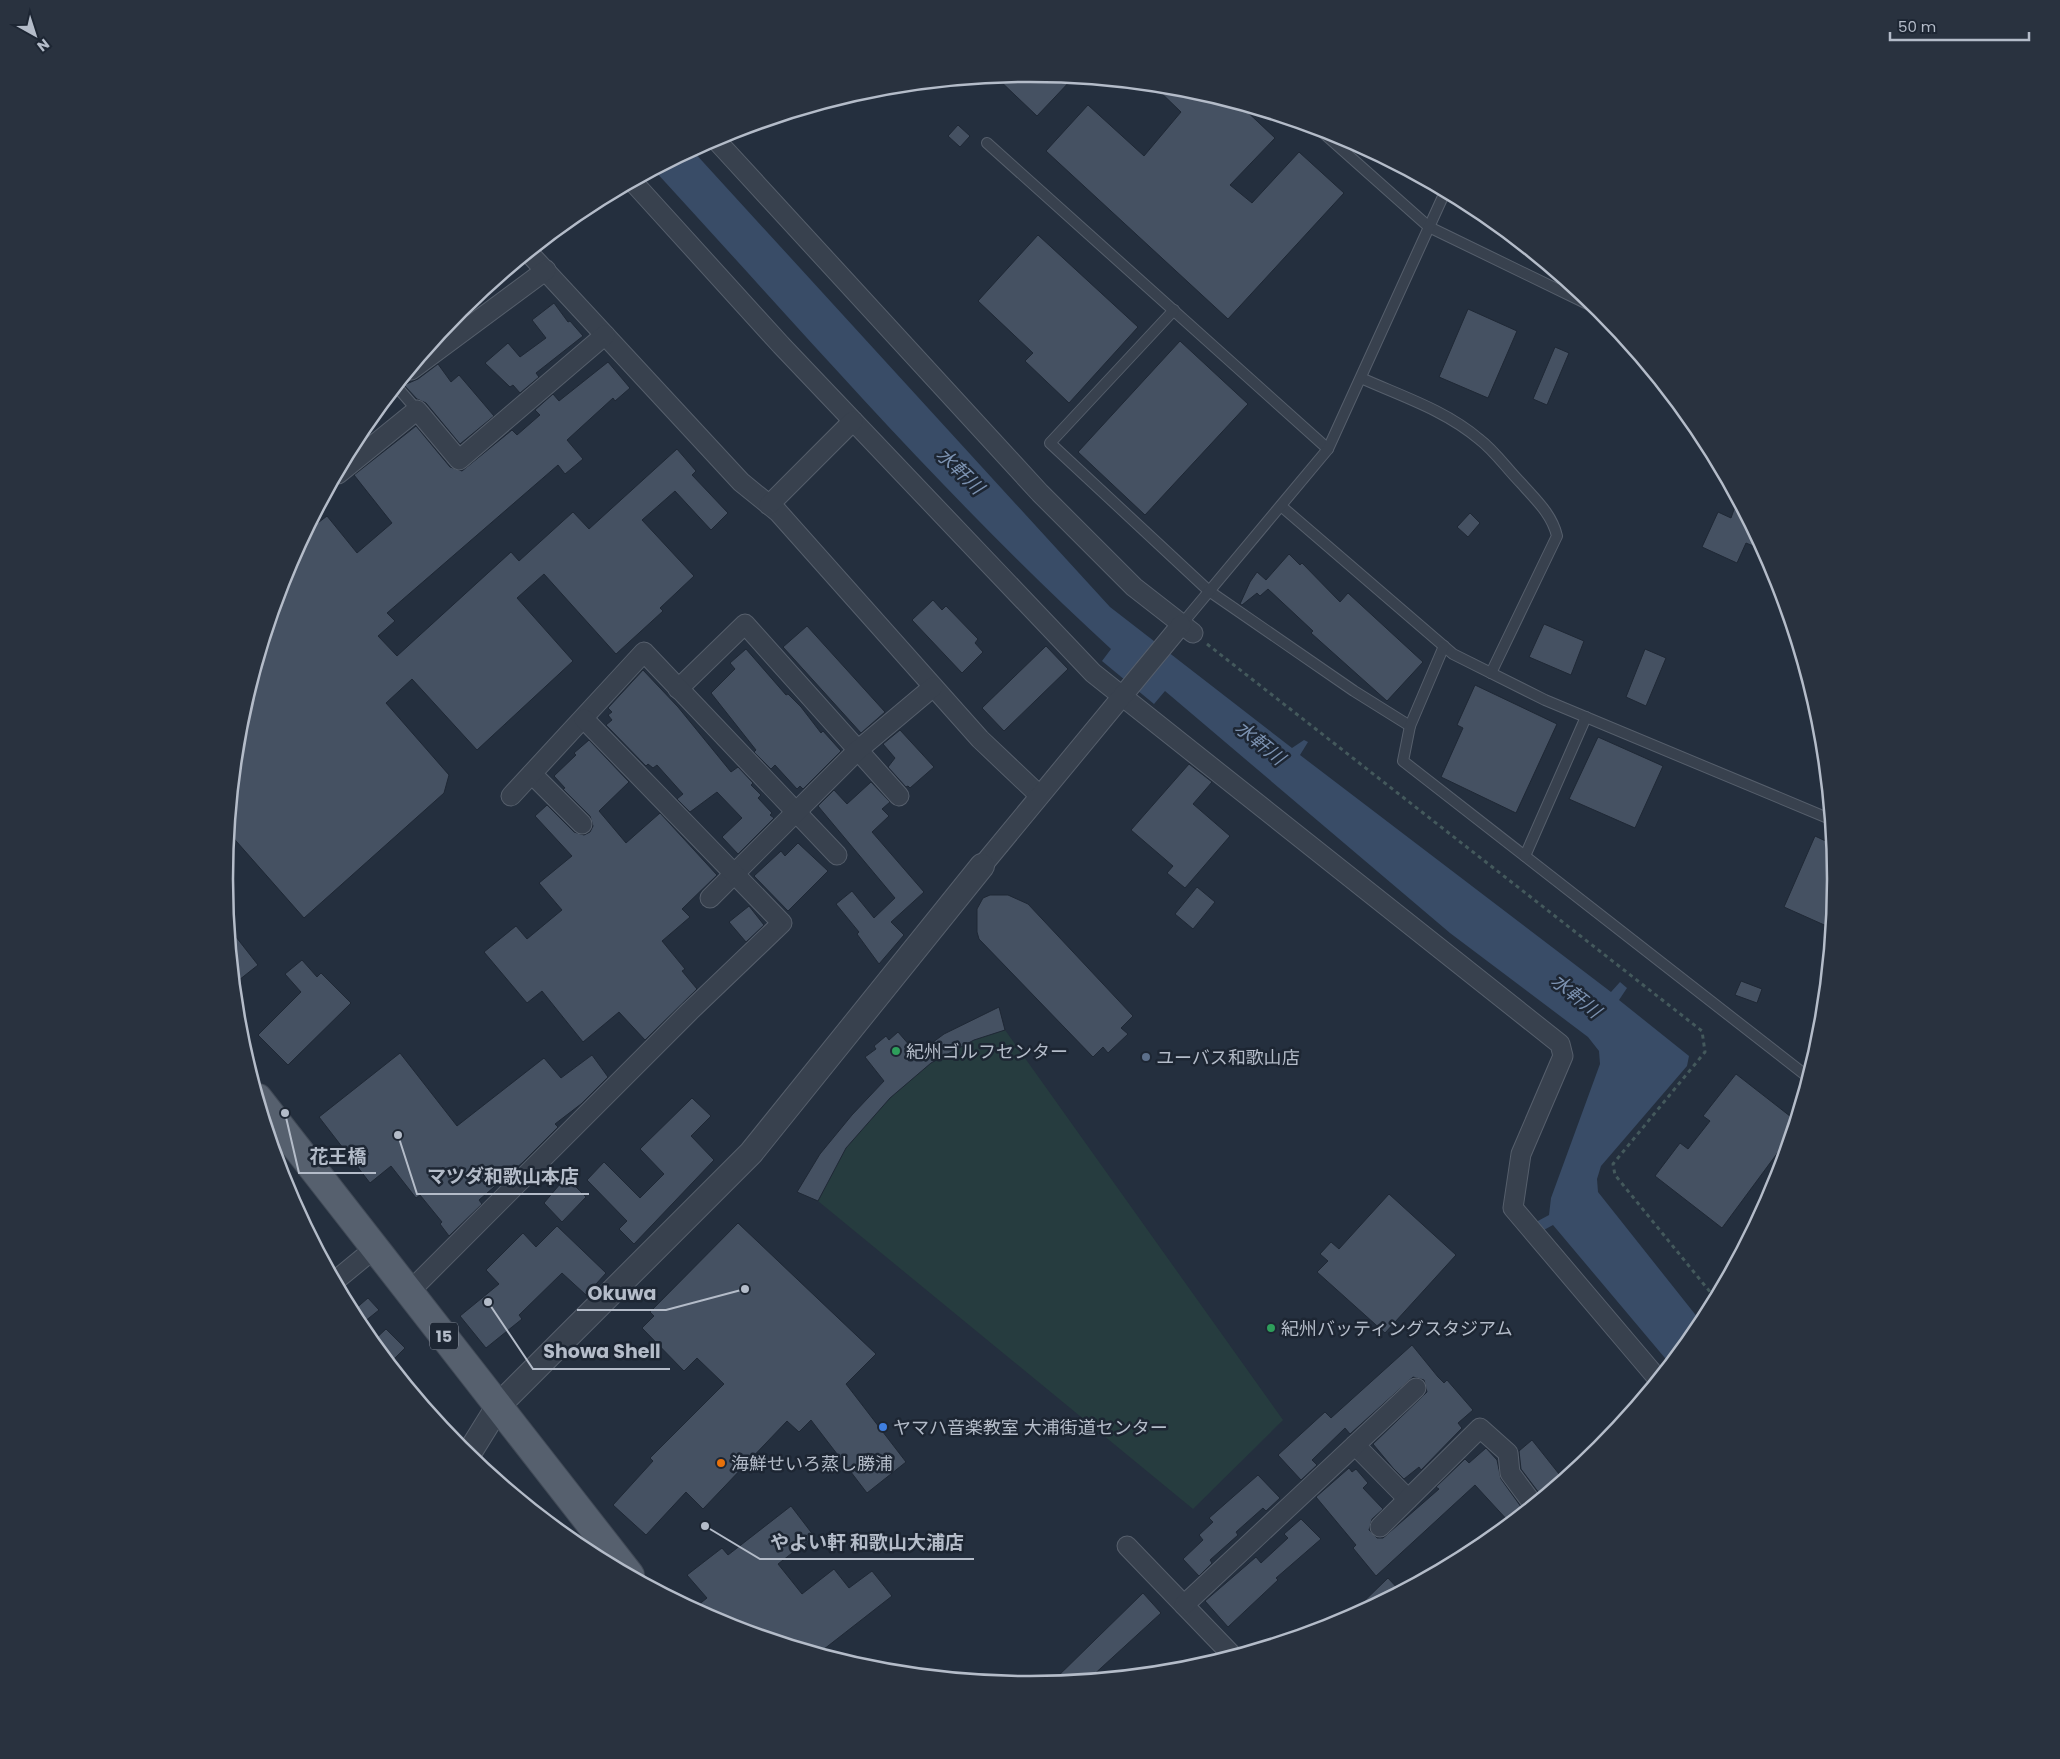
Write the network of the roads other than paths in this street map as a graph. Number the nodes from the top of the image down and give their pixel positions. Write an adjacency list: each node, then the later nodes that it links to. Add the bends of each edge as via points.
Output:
1 (987, 142): 10 (lane)
2 (1334, 143): 6 (lane)
3 (721, 145): 22 (street, via 1040,493 1134,587)
4 (637, 186): 16 (street)
5 (1442, 198): 6 (lane)
6 (1429, 227): 9 (lane); 13 (lane)
7 (533, 257): 8 (street)
8 (546, 270): 11 (street); 12 (street)
9 (1574, 297)
10 (1174, 310): 17 (lane); 21 (lane, via 1050,443)
11 (605, 335): 15 (street, via 459,460); 19 (street, via 741,482)
12 (430, 355)
13 (1360, 378): 17 (lane); 24 (lane, via 1440,413 1481,440 1542,506 1555,526 1557,536)
14 (400, 391): 15 (lane)
15 (417, 410): 18 (street)
16 (854, 421): 19 (street); 27 (street, via 1094,673)
17 (1328, 448): 20 (lane)
18 (351, 464)
19 (769, 505): 25 (street)
20 (1281, 506): 21 (lane); 23 (lane)
21 (1209, 591): 22 (lane); 30 (lane)
22 (1187, 629): 27 (street)
23 (1444, 646): 24 (lane); 30 (lane)
24 (1491, 673): 28 (lane)
25 (933, 687): 31 (street); 33 (street, via 980,739)
26 (678, 689): 29 (street, via 644,652); 31 (street, via 746,624); 36 (street)
27 (1126, 690): 33 (street); 49 (street, via 1560,1044 1563,1056 1521,1154 1513,1208)
28 (1586, 717): 37 (lane); 40 (lane)
29 (584, 719): 32 (street); 42 (street)
30 (1410, 726): 40 (lane, via 1403,760)
31 (858, 750): 35 (street); 36 (street)
32 (532, 774): 34 (street); 38 (street)
33 (1038, 794): 41 (street)
34 (511, 796)
35 (899, 796)
36 (796, 812): 39 (street); 42 (street)
37 (1824, 816)
38 (582, 824)
39 (837, 855)
40 (1525, 856): 44 (lane)
41 (982, 866): 51 (street, via 751,1153)
42 (734, 874): 43 (street); 48 (street, via 782,923)
43 (710, 898)
44 (1803, 1073)
45 (267, 1110): 46 (main road, 15)
46 (375, 1248): 47 (street); 48 (main road, 15)
47 (340, 1277)
48 (410, 1292): 51 (main road, 15)
49 (1655, 1374)
50 (1416, 1388): 52 (street)
51 (499, 1405): 53 (street); 58 (main road, 15)
52 (1355, 1445): 54 (street); 59 (street)
53 (472, 1449)
54 (1408, 1499): 55 (street, via 1480,1428 1508,1453 1510,1473); 56 (street)
55 (1530, 1500)
56 (1380, 1527)
57 (1127, 1546): 59 (street)
58 (621, 1564)
59 (1184, 1605): 60 (street)
60 (1228, 1651)

